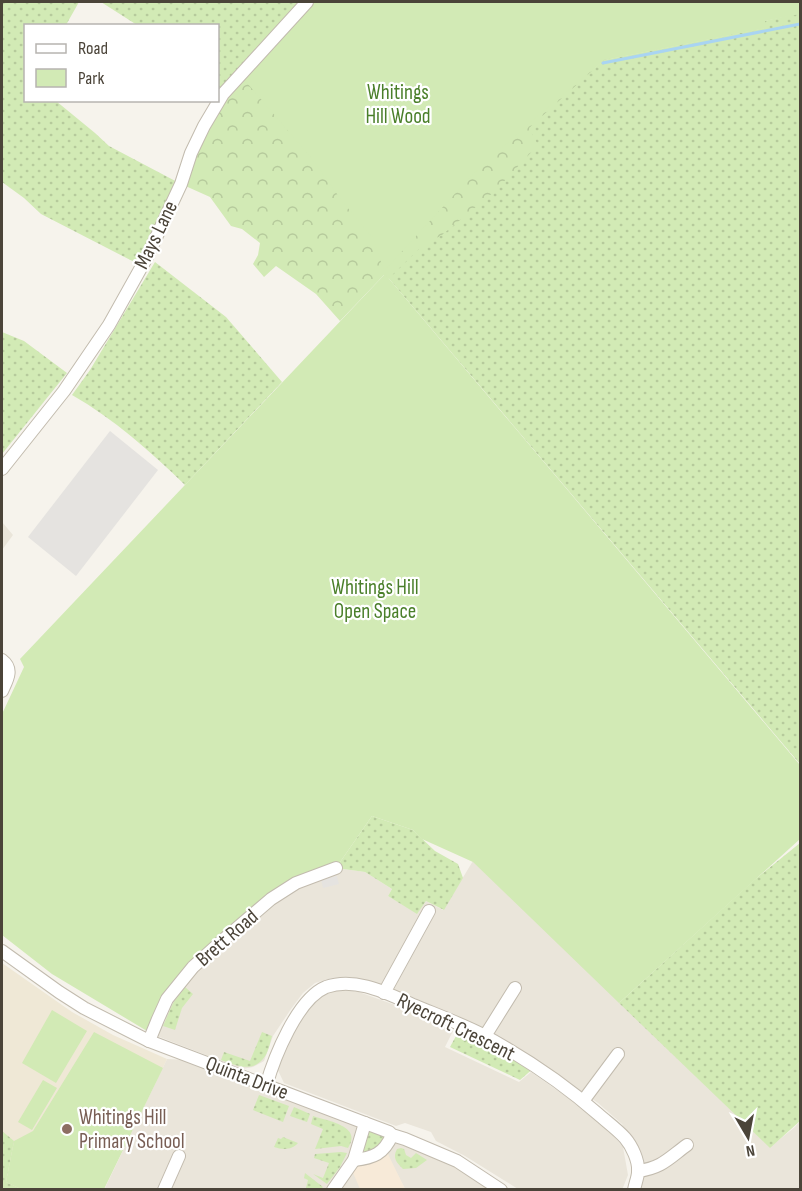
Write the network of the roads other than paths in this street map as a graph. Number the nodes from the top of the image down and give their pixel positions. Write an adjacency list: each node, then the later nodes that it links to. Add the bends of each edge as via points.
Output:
1 (307, 2): 2 (street, Mays Lane)
2 (219, 101)
3 (218, 102): 4 (street, Mays Lane, via 191,153 147,257 109,325 64,391)
4 (2, 469)
5 (5, 665): 6 (street, via 7,679)
6 (2, 691)
7 (336, 868): 13 (street, Brett Road, via 296,883 272,899 193,967 167,999)
8 (429, 911): 11 (street)
9 (2, 951): 13 (street, Quinta Drive, via 84,1008)
10 (516, 988): 12 (street)
11 (384, 993): 12 (street, Ryecroft Crescent); 15 (street, Ryecroft Crescent, via 360,984 341,984 325,988 307,1002 293,1021)
12 (485, 1036): 16 (street, Ryecroft Crescent)
13 (149, 1041): 15 (street, Quinta Drive)
14 (618, 1054): 16 (street)
15 (266, 1086): 17 (street, Quinta Drive)
16 (582, 1101): 22 (street, Ryecroft Crescent, via 626,1139)
17 (365, 1123): 18 (street, Quinta Drive); 21 (street)
18 (392, 1135): 21 (street, via 388,1145 371,1158); 25 (street, Quinta Drive, via 457,1161)
19 (687, 1145): 22 (street, via 660,1165)
20 (179, 1156): 23 (street)
21 (354, 1160): 24 (street)
22 (638, 1171): 26 (street)
23 (164, 1190)
24 (333, 1190)
25 (501, 1190)
26 (634, 1190)

